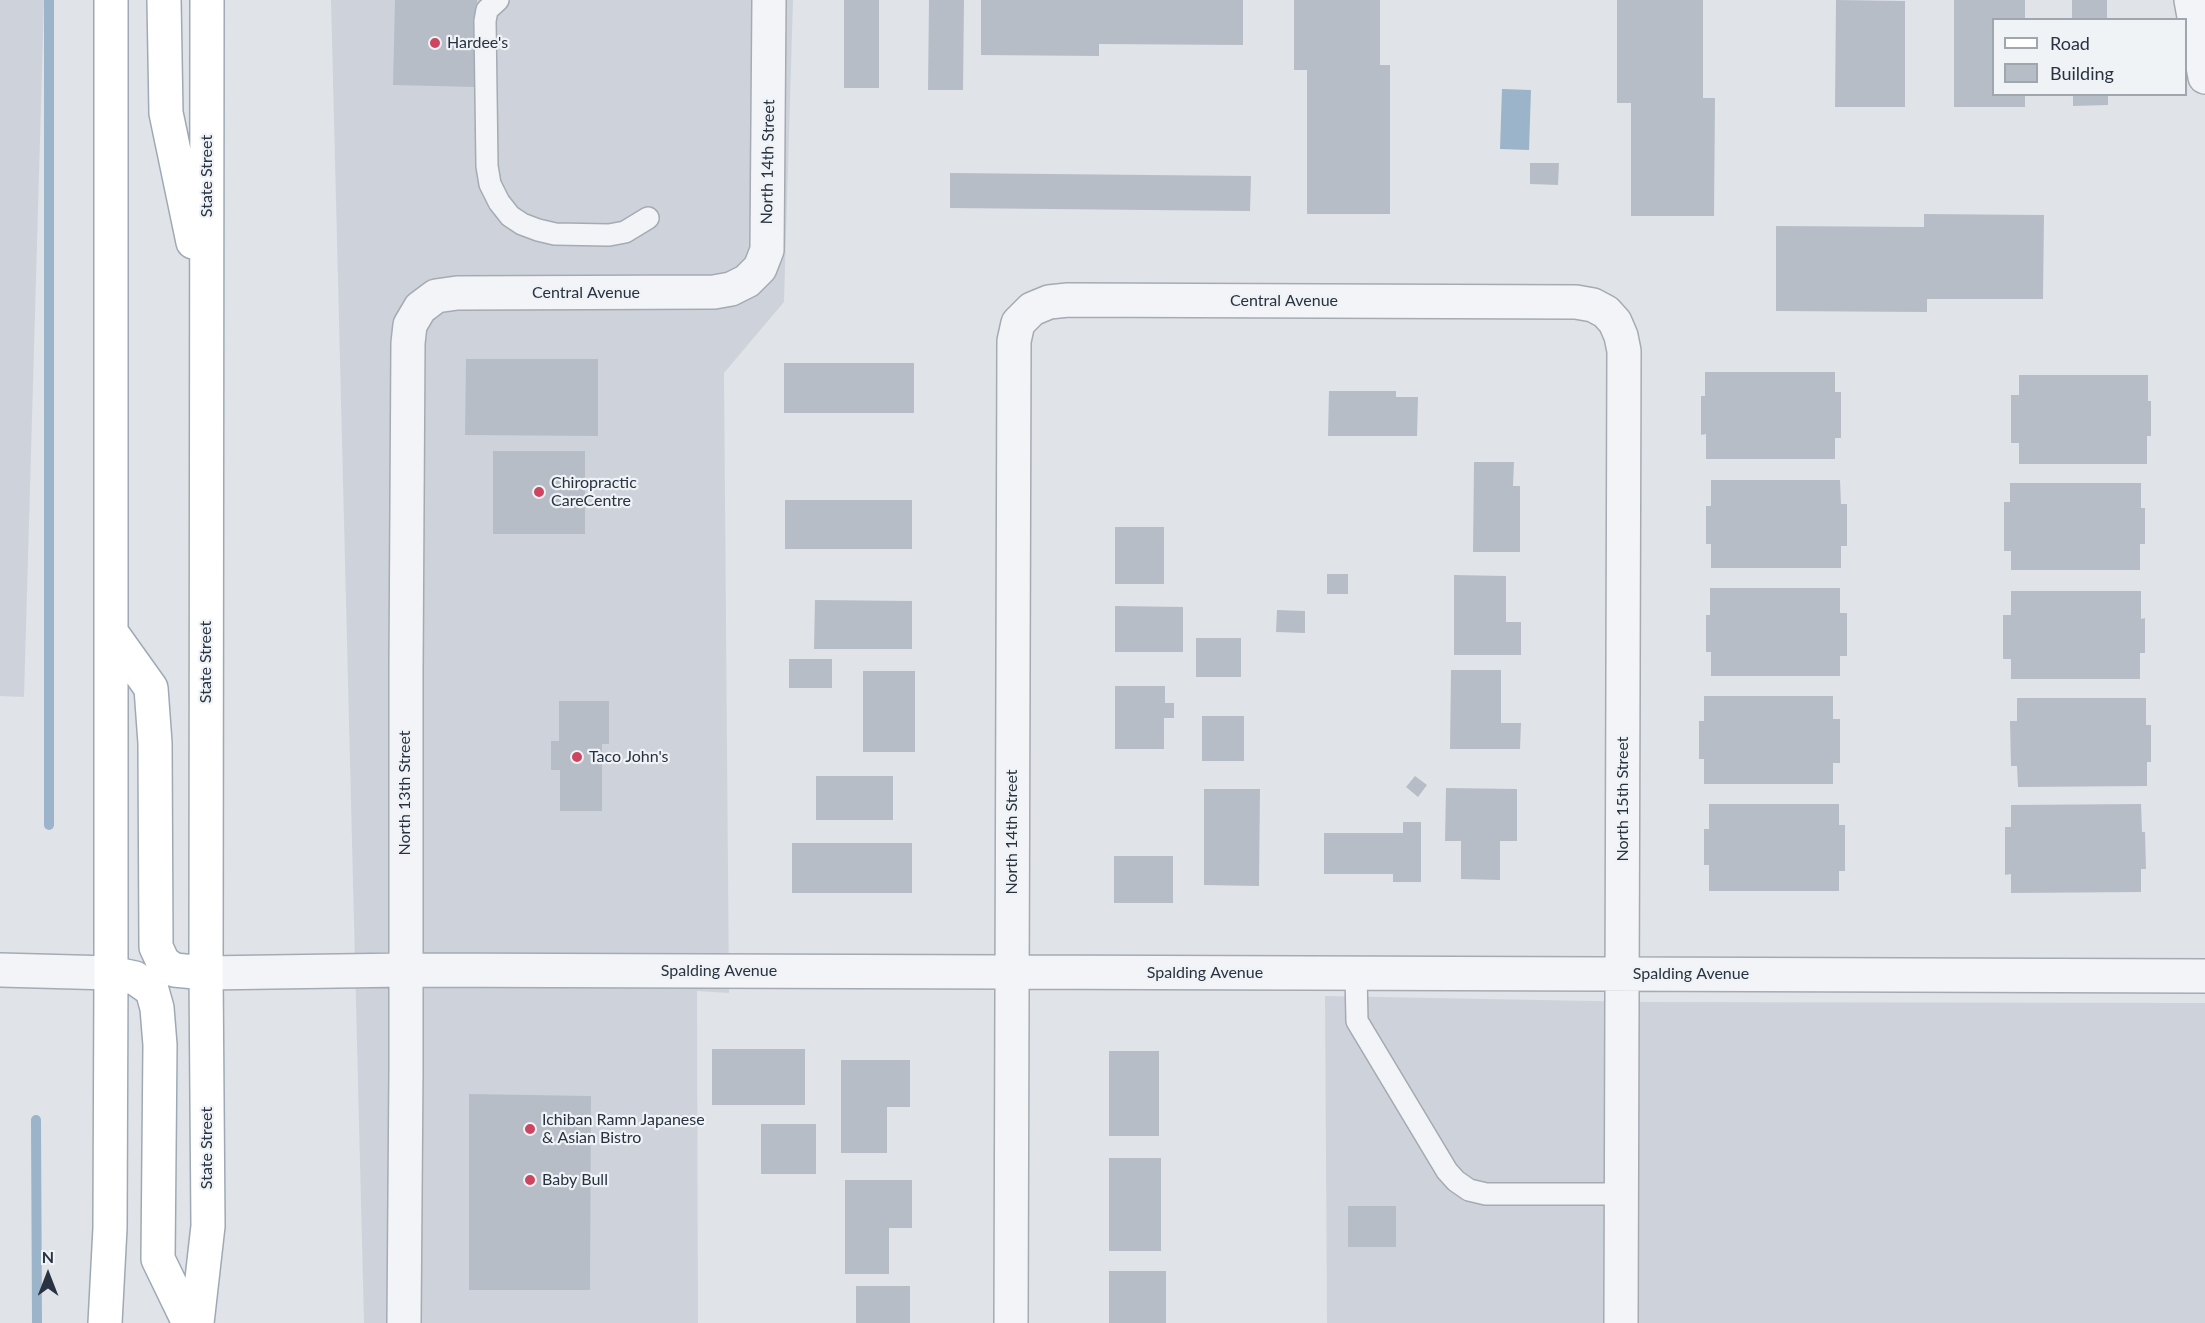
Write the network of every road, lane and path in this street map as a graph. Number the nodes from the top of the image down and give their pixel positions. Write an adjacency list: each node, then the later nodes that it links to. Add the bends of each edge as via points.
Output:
1 (111, 0): 14 (main road)
2 (164, 0): 12 (main road, via 166,113)
3 (207, 0): 12 (main road, State Street)
4 (498, 0): 8 (lane, via 487,10 486,32 487,166 499,202 522,224 555,234 609,235 625,232)
5 (769, 0): 9 (street, North 14th Street, via 766,250 760,268 747,281)
6 (2191, 0): 7 (street)
7 (2205, 77)
8 (648, 218)
9 (714, 292): 10 (street, Central Avenue)
10 (457, 293): 16 (street, North 13th Street, via 436,296 420,308 410,325 408,343)
11 (1576, 302): 13 (street, Central Avenue, via 1068,300 1032,309 1018,323); 21 (street, North 15th Street, via 1606,312 1615,322 1624,351)
12 (207, 309): 19 (main road, State Street)
13 (1014, 341): 17 (street, North 14th Street)
14 (111, 632): 18 (main road); 19 (main road, via 152,688 156,947 163,962 174,970)
15 (0, 970): 18 (street)
16 (405, 970): 17 (street, Spalding Avenue); 19 (street, Spalding Avenue); 27 (street, North 13th Street)
17 (1011, 972): 20 (street, Spalding Avenue); 28 (street, North 14th Street)
18 (111, 973): 24 (main road, via 110,1228); 25 (main road, via 135,978 152,990 157,1008 158,1259)
19 (206, 973): 26 (main road, State Street, via 208,1226)
20 (1356, 974): 21 (street, Spalding Avenue); 23 (lane, via 1357,1021 1456,1181 1469,1190 1486,1194)
21 (1622, 974): 22 (street, Spalding Avenue); 23 (street, North 15th Street)
22 (2205, 976)
23 (1621, 1194): 29 (street, North 15th Street)
24 (105, 1323)
25 (189, 1323)
26 (197, 1323)
27 (404, 1323)
28 (1011, 1323)
29 (1621, 1323)

